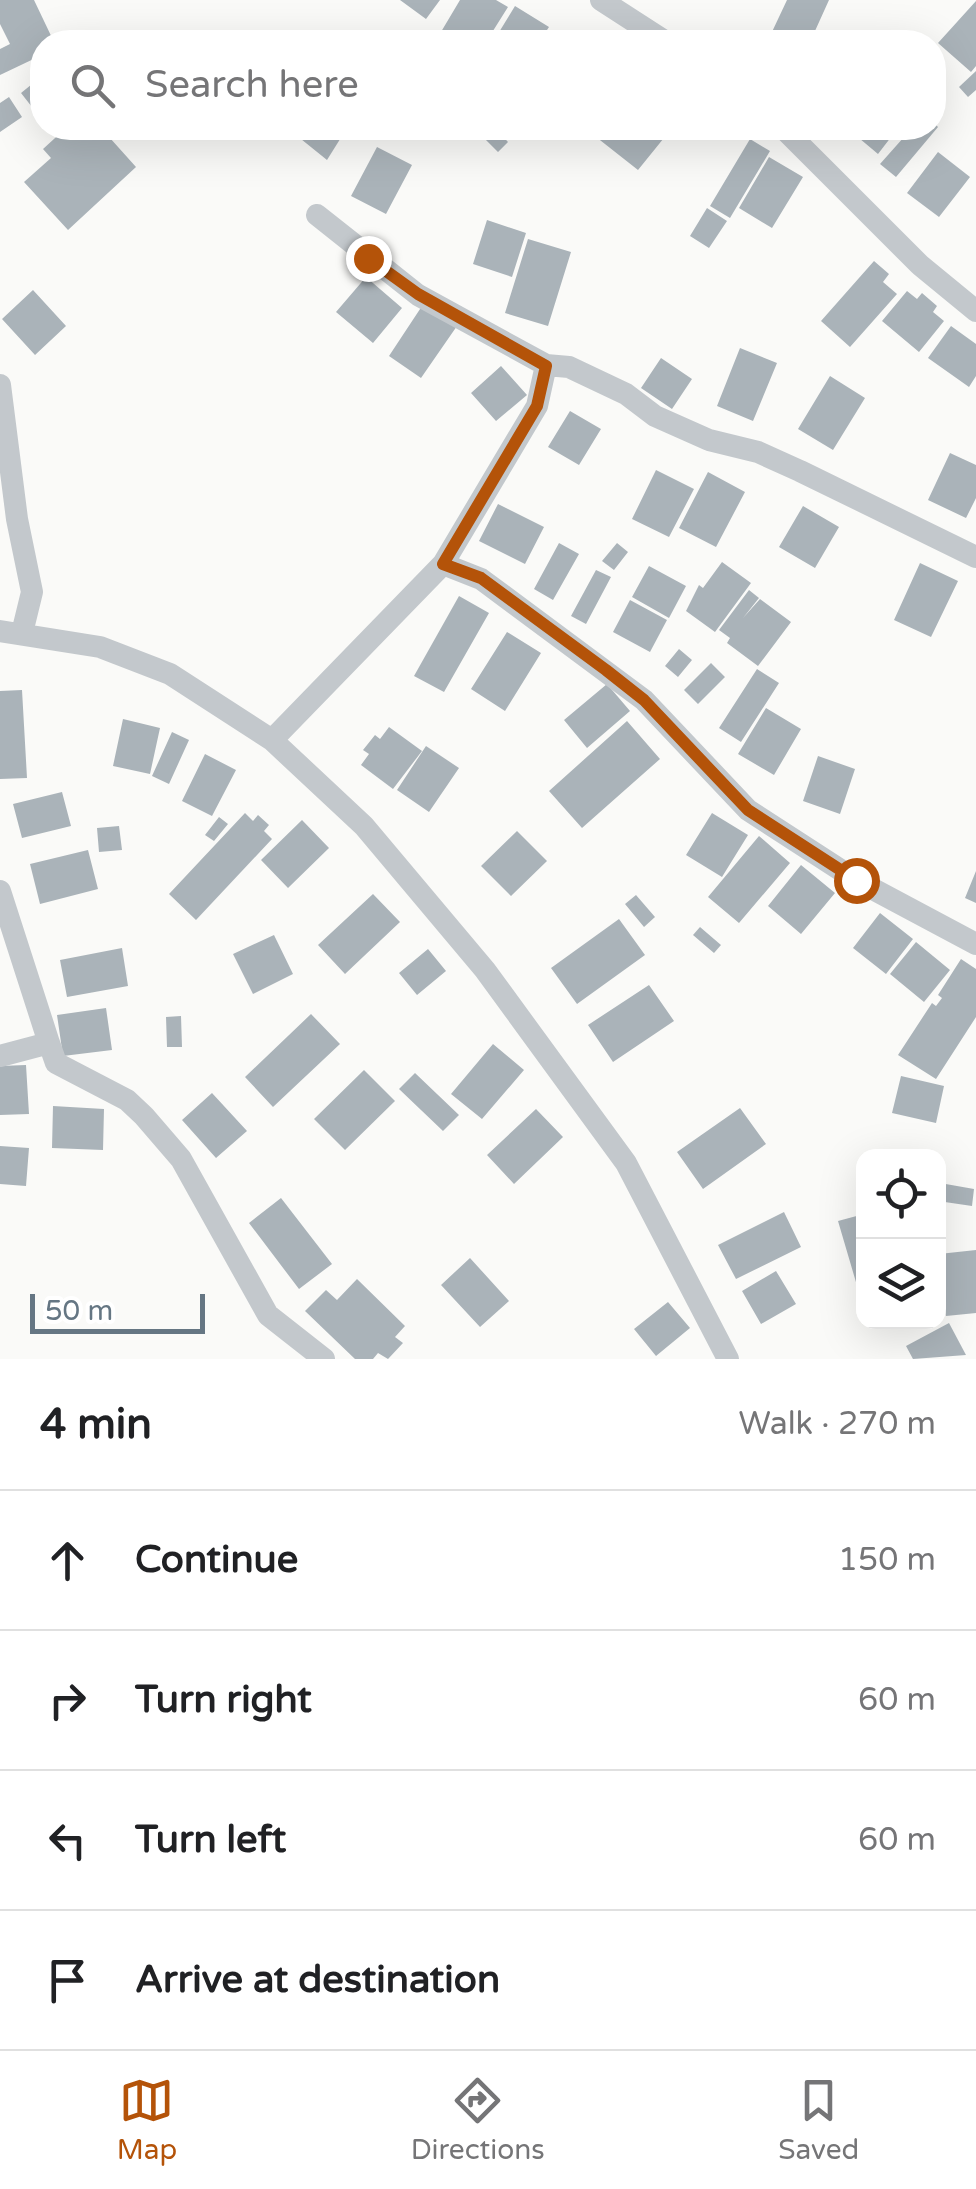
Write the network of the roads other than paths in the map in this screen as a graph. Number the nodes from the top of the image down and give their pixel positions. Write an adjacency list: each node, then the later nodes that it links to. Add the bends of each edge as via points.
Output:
1 (602, 0): 2 (street)
2 (648, 30)
3 (795, 140): 5 (street, via 920,265)
4 (316, 216): 6 (street, via 418,294)
5 (976, 311)
6 (546, 366): 8 (street, via 569,367 656,416 800,470); 9 (street, via 537,406)
7 (0, 385): 10 (street, via 32,592)
8 (976, 557)
9 (443, 564): 11 (street); 13 (street, via 481,578 644,700 748,810 856,880)
10 (11, 632): 11 (street, via 100,647 170,674)
11 (272, 740): 17 (street, via 364,826 517,1014 626,1163)
12 (0, 891): 14 (street)
13 (976, 944)
14 (49, 1043): 15 (street); 16 (street, via 56,1063 128,1100 144,1116 181,1159 268,1315)
15 (0, 1056)
16 (324, 1359)
17 (728, 1359)

